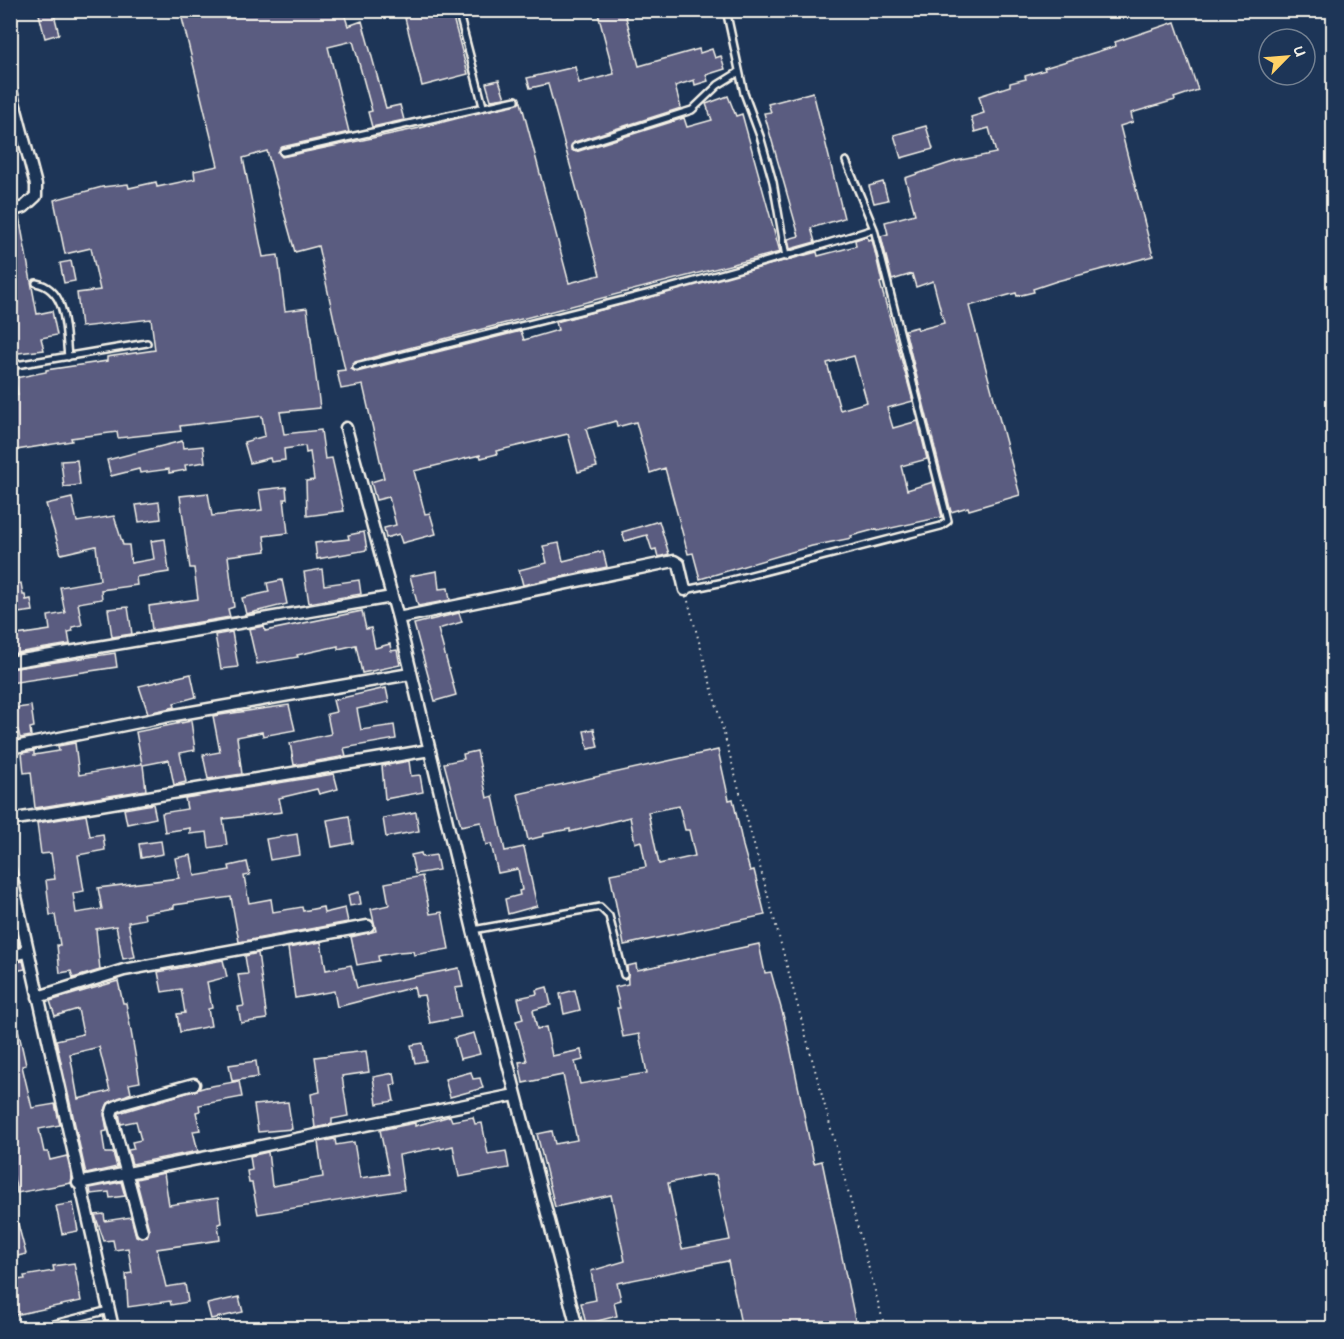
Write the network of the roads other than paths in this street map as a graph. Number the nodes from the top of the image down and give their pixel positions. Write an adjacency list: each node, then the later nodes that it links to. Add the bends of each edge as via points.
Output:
1 (458, 10): 6 (lane)
2 (726, 10): 3 (lane)
3 (739, 72): 7 (lane, via 718,85 692,110); 12 (lane, via 773,182)
4 (10, 87): 10 (street, via 36,196 24,207)
5 (516, 100): 6 (lane)
6 (483, 106): 8 (lane)
7 (575, 147)
8 (283, 152)
9 (846, 160): 11 (lane)
10 (10, 211)
11 (874, 229): 12 (lane); 19 (lane, via 948,521 941,526)
12 (786, 257): 17 (lane, via 462,343)
13 (36, 283): 15 (lane, via 51,288 57,296)
14 (147, 343): 15 (lane)
15 (68, 357): 16 (lane)
16 (10, 366)
17 (356, 367)
18 (346, 428): 20 (street)
19 (685, 590): 21 (street, via 679,564 674,561)
20 (392, 597): 21 (street); 22 (street)
21 (398, 618): 23 (street)
22 (10, 662)
23 (410, 674): 24 (street); 25 (street)
24 (10, 748)
25 (430, 750): 26 (street); 31 (street)
26 (10, 820)
27 (10, 870): 28 (street)
28 (22, 925): 30 (street); 32 (street)
29 (368, 926): 35 (street, via 124,970)
30 (10, 927)
31 (473, 930): 34 (lane, via 600,907 609,916); 37 (street)
32 (27, 952): 33 (street); 35 (street)
33 (10, 956)
34 (624, 975)
35 (38, 997): 39 (street)
36 (194, 1084): 38 (street, via 113,1108 111,1115)
37 (515, 1095): 38 (street); 44 (street)
38 (125, 1174): 39 (street); 40 (street)
39 (78, 1183): 41 (street)
40 (142, 1231)
41 (109, 1310): 42 (lane); 43 (street)
42 (38, 1329)
43 (113, 1329)
44 (577, 1329)

